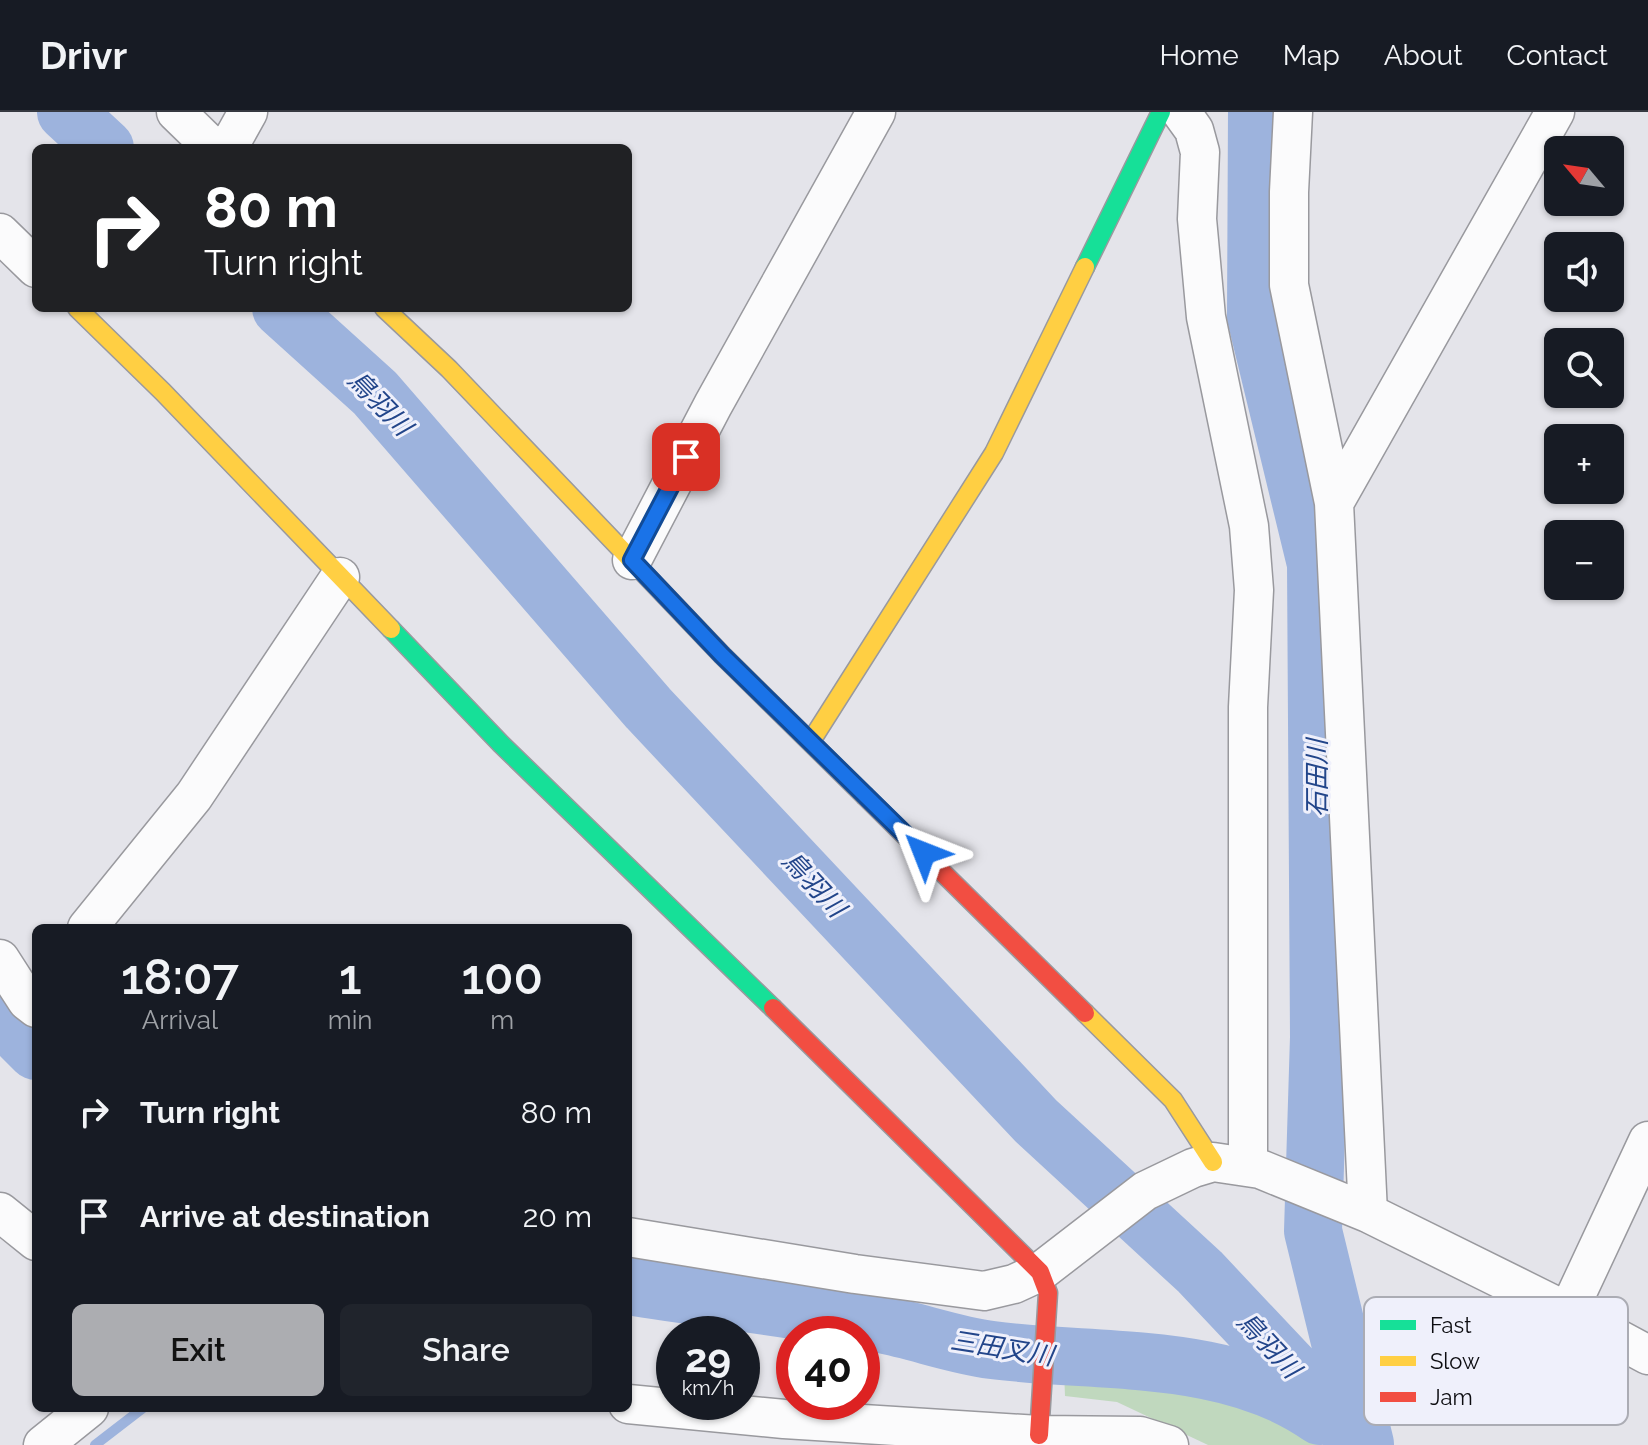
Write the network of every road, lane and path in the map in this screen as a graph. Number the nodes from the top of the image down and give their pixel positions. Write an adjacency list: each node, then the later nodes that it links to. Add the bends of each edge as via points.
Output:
1 (176, 112): 7 (street)
2 (248, 112): 8 (street)
3 (876, 112): 14 (street)
4 (1293, 112): 13 (street, via 1289,285)
5 (1555, 112): 13 (street)
6 (1178, 113): 16 (street, via 994,453); 21 (street, via 1194,130 1200,152 1197,219 1206,317 1249,526 1254,590)
7 (209, 144)
8 (230, 144)
9 (0, 233): 10 (street)
10 (32, 264)
11 (81, 312): 15 (street)
12 (388, 312): 14 (street)
13 (1334, 503): 22 (street)
14 (632, 560): 16 (street)
15 (340, 577): 17 (street, via 194,796); 26 (street, via 501,744)
16 (811, 741): 21 (street, via 1173,1100)
17 (90, 924)
18 (0, 959): 19 (street)
19 (32, 999)
20 (1648, 1141): 28 (street)
21 (1229, 1166): 22 (street); 26 (street, via 1145,1191)
22 (1359, 1210): 27 (street)
23 (0, 1212): 24 (street)
24 (32, 1238)
25 (632, 1238): 26 (street, via 984,1291)
26 (1051, 1272): 33 (street)
27 (1537, 1297)
28 (1575, 1297)
29 (1628, 1344): 30 (street)
30 (1648, 1355)
31 (632, 1404): 33 (street, via 784,1419)
32 (84, 1412): 34 (street)
33 (1040, 1426): 35 (street, via 1140,1436)
34 (43, 1445)
35 (1169, 1445)

